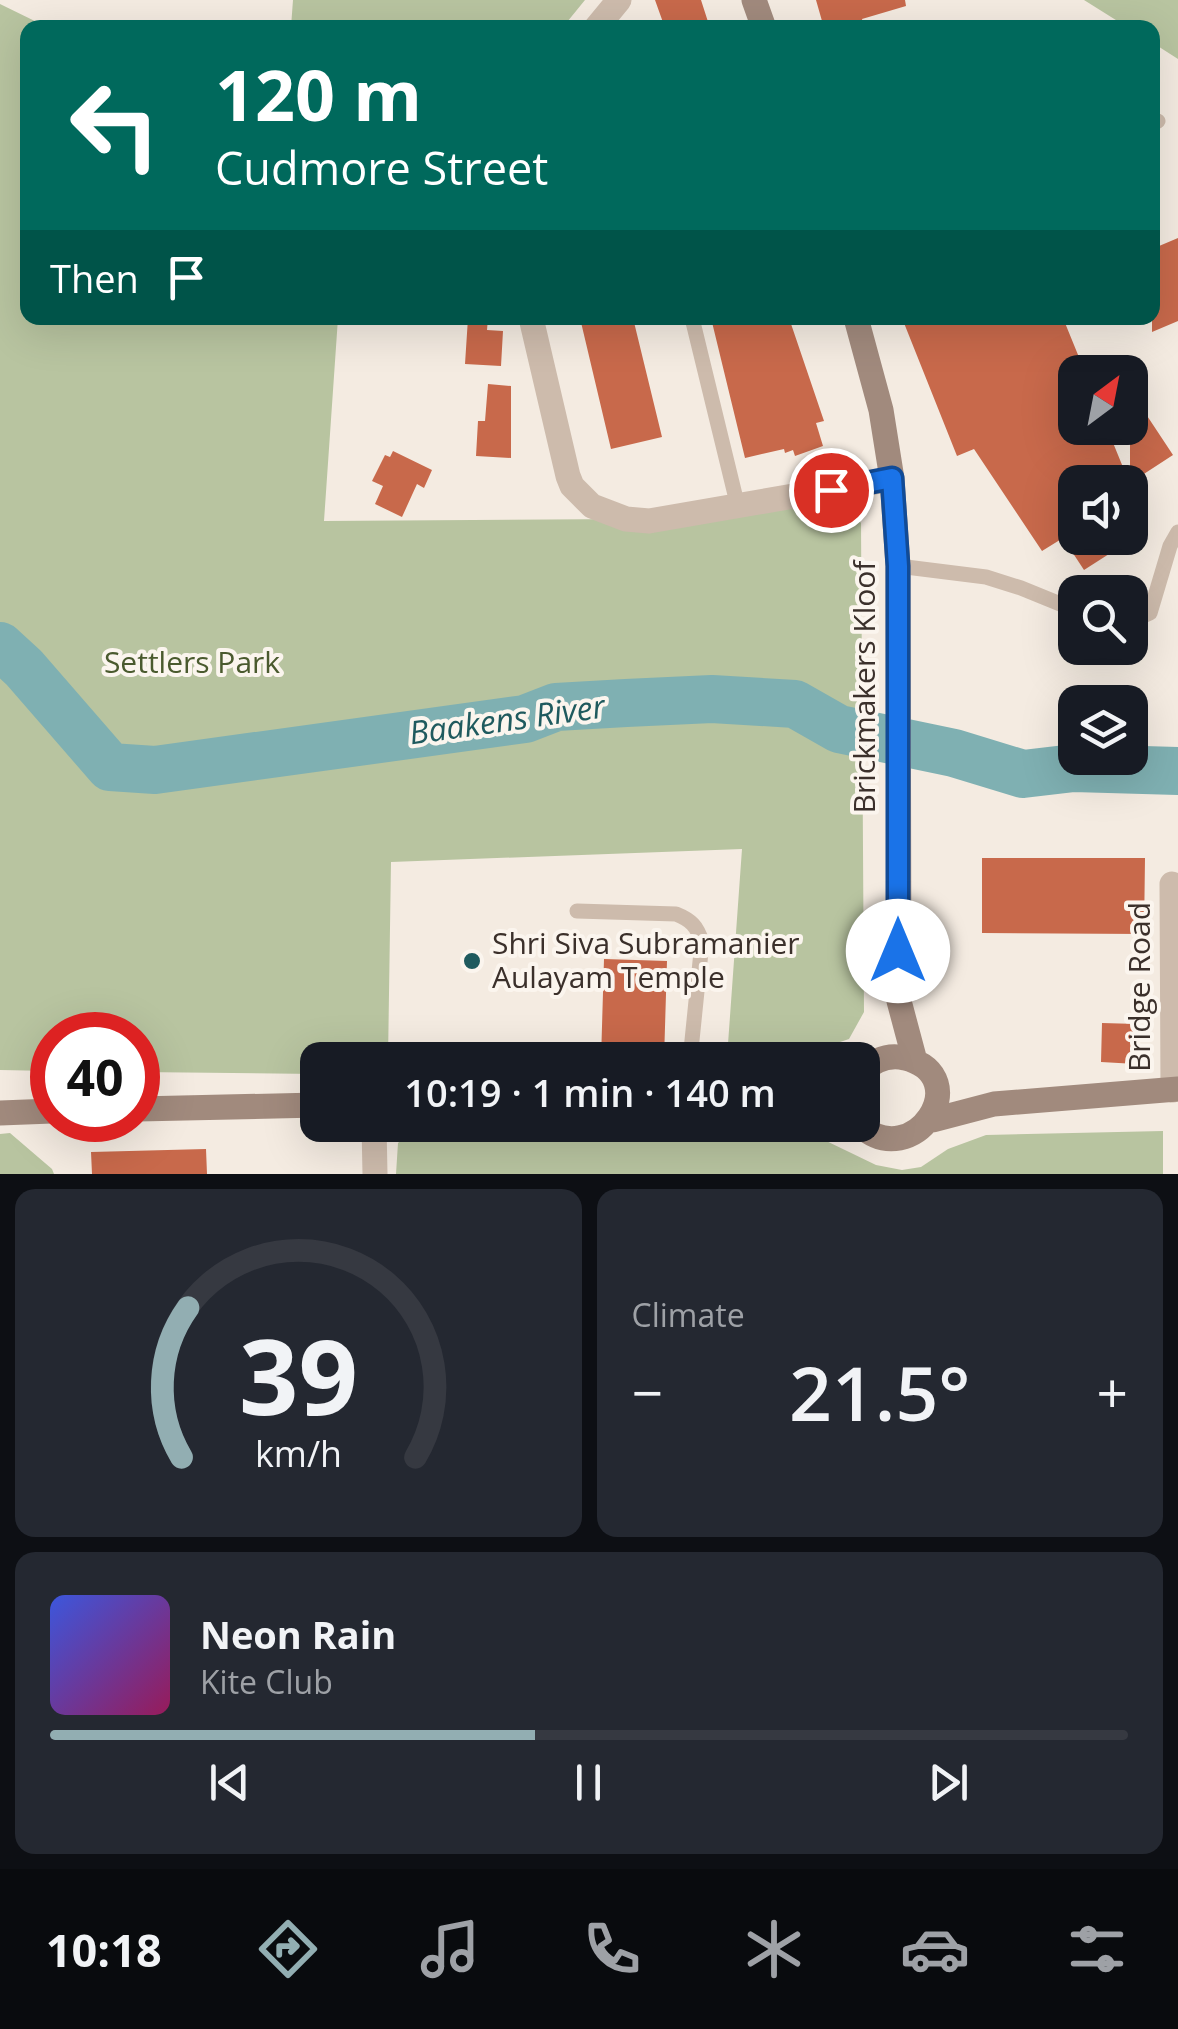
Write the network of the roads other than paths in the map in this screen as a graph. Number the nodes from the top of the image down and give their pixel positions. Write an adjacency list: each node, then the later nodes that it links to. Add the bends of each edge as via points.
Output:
1 (619, 0): 2 (street)
2 (603, 20)
3 (534, 325): 7 (street, via 572,486 592,506 626,518 666,520)
4 (694, 325): 7 (lane)
5 (858, 325): 6 (street, Brickmakers Kloof)
6 (892, 478): 7 (street); 9 (street, Brickmakers Kloof)
7 (738, 507)
8 (1178, 532): 11 (lane)
9 (898, 566): 10 (lane, via 986,578); 15 (street, Brickmakers Kloof)
10 (1058, 603)
11 (1148, 614)
12 (1172, 884): 14 (street, Bridge Road)
13 (577, 912): 16 (lane, via 676,914 699,930)
14 (1175, 913): 21 (street, Bridge Road)
15 (899, 1001): 17 (street, Brickmakers Kloof); 18 (street, Brickmakers Kloof)
16 (692, 1042)
17 (880, 1044)
18 (915, 1062): 19 (street, via 900,1057); 20 (street)
19 (880, 1063)
20 (936, 1086): 22 (street); 27 (street)
21 (1176, 1089): 22 (street)
22 (994, 1104): 27 (street)
23 (300, 1105): 24 (street)
24 (160, 1109)
25 (30, 1111): 26 (street)
26 (0, 1112)
27 (933, 1120): 28 (street, via 914,1139)
28 (880, 1138)
29 (374, 1142): 30 (street)
30 (375, 1174)

